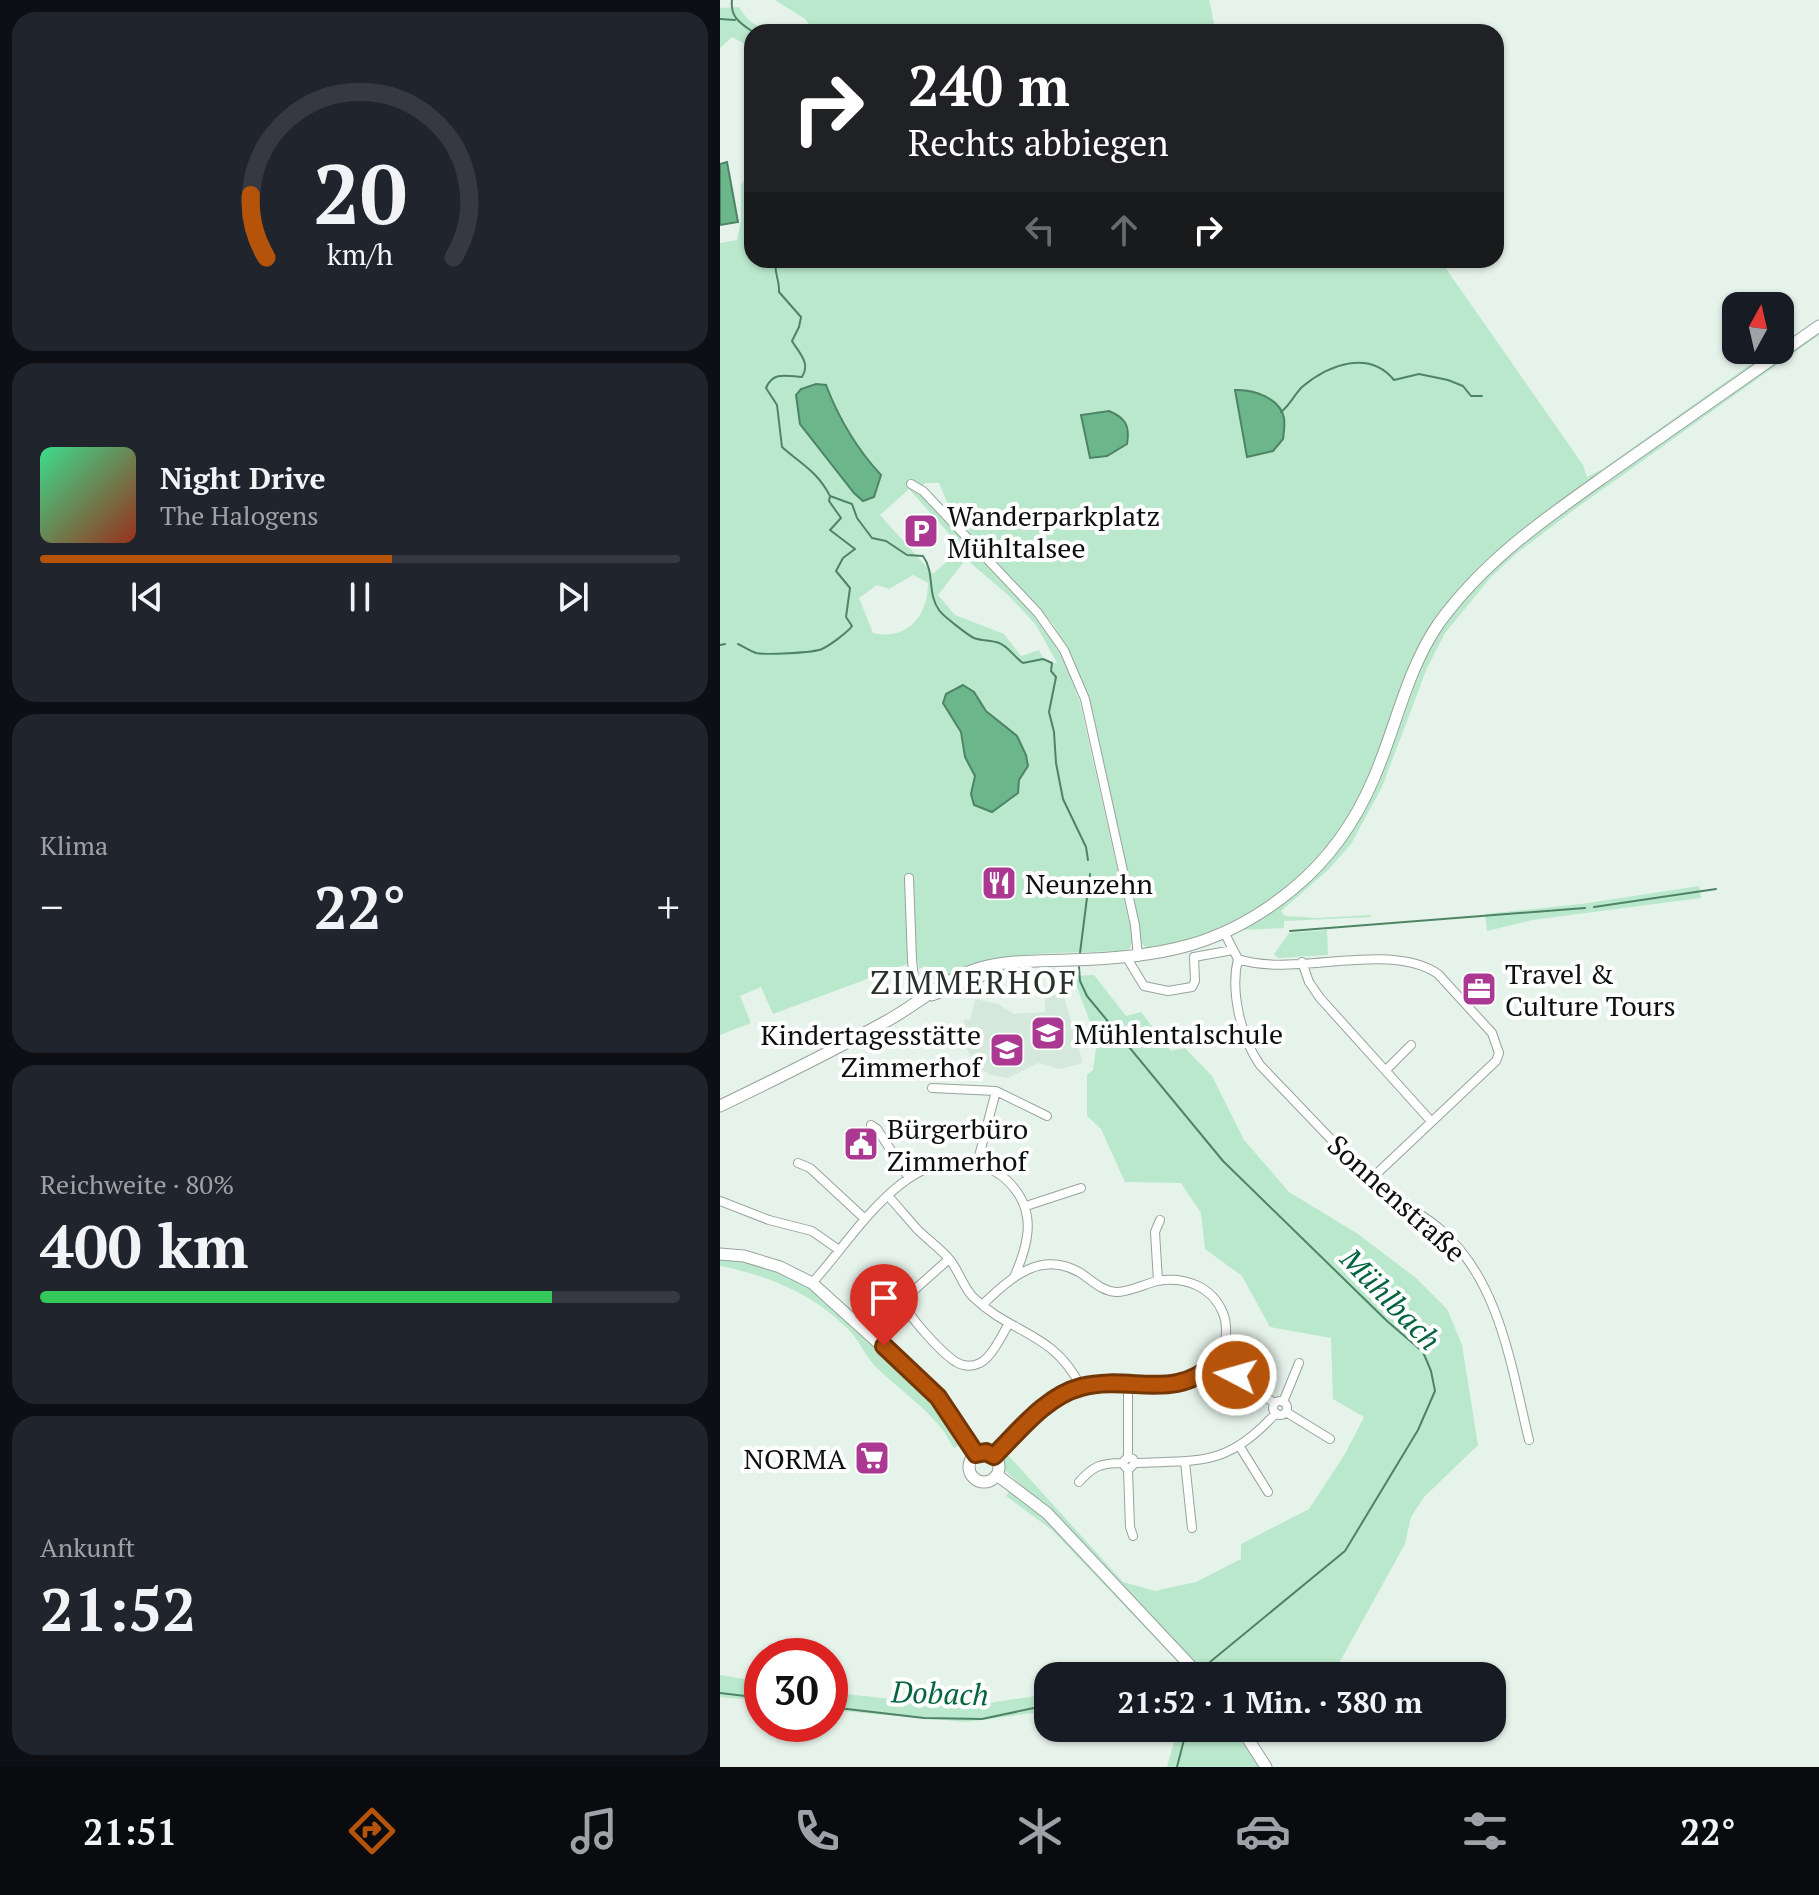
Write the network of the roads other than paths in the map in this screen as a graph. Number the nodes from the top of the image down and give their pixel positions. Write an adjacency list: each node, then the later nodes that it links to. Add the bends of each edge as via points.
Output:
1 (1819, 326): 4 (street, via 1500,553 1466,588 1417,662 1374,778 1339,842 1295,887)
2 (911, 484): 6 (street, via 934,501 1010,583 1064,650 1085,699 1135,925)
3 (909, 878): 9 (street, via 913,973 915,987)
4 (1224, 932): 5 (street, Sonnenstraße); 6 (street)
5 (1233, 950): 6 (street, via 1194,957 1192,987 1168,991 1144,986); 7 (street, Sonnenstraße)
6 (1133, 958): 9 (street, via 1002,964 947,980)
7 (1238, 959): 8 (street, via 1265,965); 21 (street, Sonnenstraße, via 1235,973 1247,1047)
8 (1302, 962): 11 (street, via 1320,998); 16 (street, via 1381,959 1428,967 1492,1033 1499,1053 1496,1061)
9 (925, 997): 14 (street)
10 (1411, 1045): 11 (street)
11 (1386, 1070): 16 (street)
12 (932, 1088): 13 (street)
13 (996, 1091): 15 (street); 19 (street)
14 (720, 1106)
15 (1047, 1116)
16 (1430, 1120): 21 (street)
17 (871, 1125): 20 (street)
18 (798, 1163): 26 (street)
19 (977, 1164): 20 (street, via 947,1161); 25 (street, via 1005,1177)
20 (909, 1178): 23 (street)
21 (1370, 1180): 44 (street, Sonnenstraße, via 1438,1227 1477,1274 1502,1329)
22 (1081, 1188): 25 (street)
23 (889, 1197): 26 (street); 31 (street)
24 (720, 1201): 28 (street, via 812,1231)
25 (1026, 1206): 29 (street)
26 (865, 1219): 28 (street)
27 (1160, 1220): 34 (street, via 1155,1232)
28 (839, 1250): 35 (street)
29 (1026, 1251): 32 (street, via 1031,1260); 33 (street)
30 (720, 1254): 35 (street, via 780,1267)
31 (949, 1259): 36 (street); 37 (street, via 903,1300 933,1340 956,1362 971,1367 983,1362)
32 (1044, 1265): 33 (street); 34 (street, via 1078,1272 1111,1291)
33 (1015, 1275): 36 (street)
34 (1158, 1281): 38 (street, via 1195,1284 1218,1304 1226,1337)
35 (812, 1283): 46 (street, via 938,1397)
36 (983, 1304): 37 (street)
37 (1009, 1323): 41 (street, via 1061,1356)
38 (1217, 1361): 40 (street, via 1183,1383); 42 (street)
39 (1299, 1363): 42 (street)
40 (1128, 1383): 41 (street); 49 (street)
41 (1081, 1387): 47 (street, via 1052,1401)
42 (1278, 1406): 43 (street); 45 (street)
43 (1330, 1439)
44 (1529, 1440)
45 (1240, 1447): 48 (street); 52 (street)
46 (976, 1454): 47 (street); 50 (street, via 969,1466 974,1479 987,1482)
47 (994, 1456): 50 (street)
48 (1185, 1462): 49 (street); 53 (street)
49 (1128, 1463): 51 (street, via 1097,1465); 54 (street)
50 (997, 1475): 55 (street, via 1047,1513)
51 (1079, 1482)
52 (1268, 1492)
53 (1192, 1528)
54 (1133, 1536)
55 (1187, 1662)
56 (1250, 1742): 57 (street)
57 (1266, 1767)

